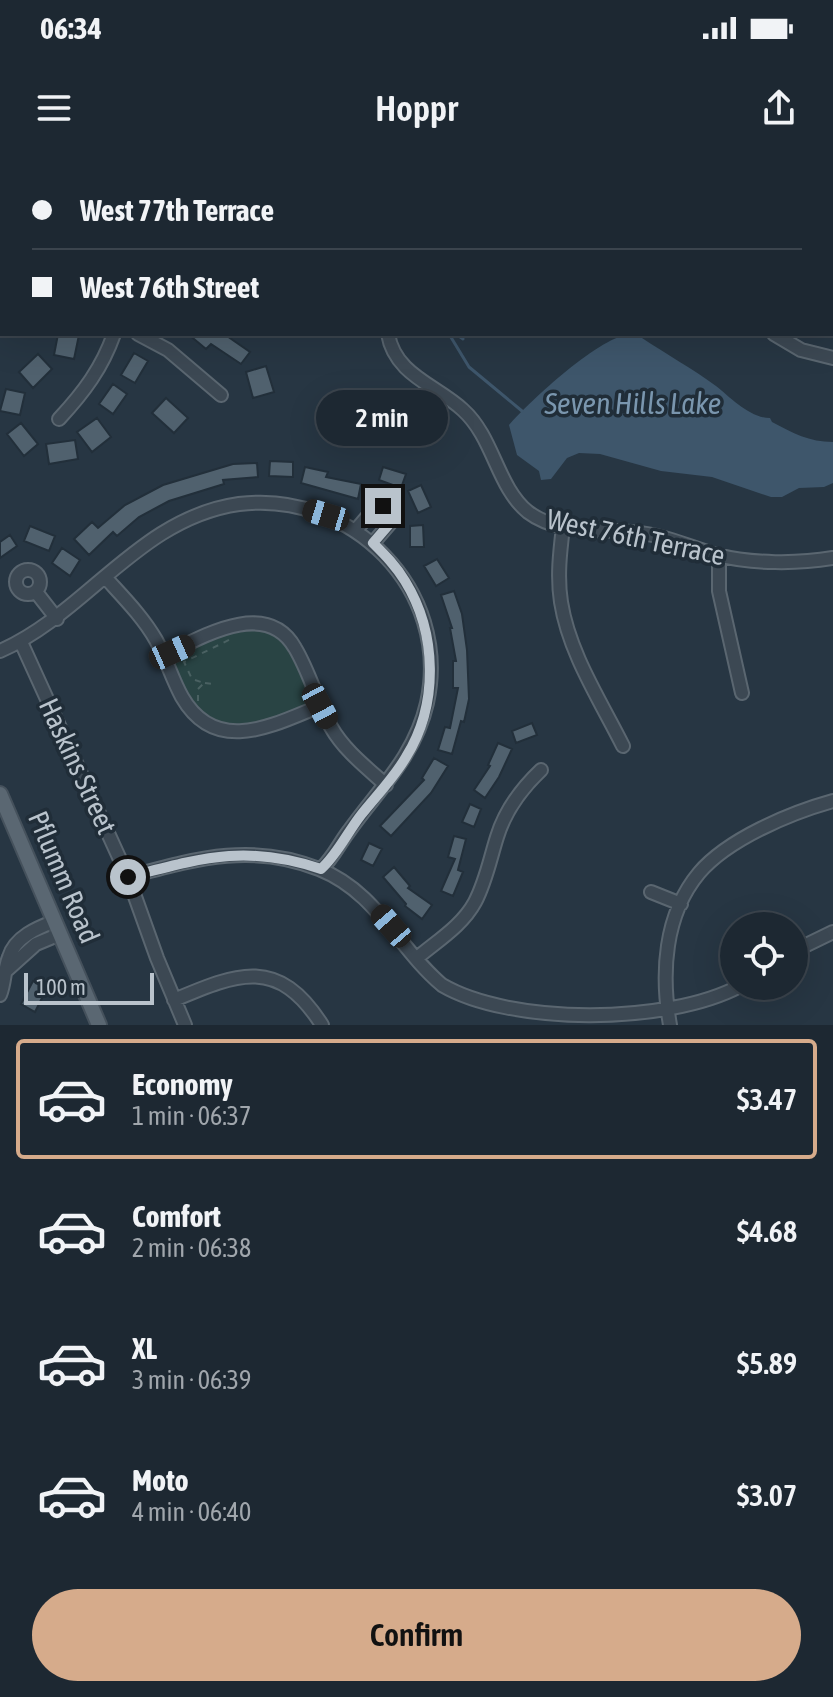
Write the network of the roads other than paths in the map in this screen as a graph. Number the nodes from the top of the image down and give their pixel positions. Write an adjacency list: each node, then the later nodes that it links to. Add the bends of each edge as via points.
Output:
1 (113, 336): 7 (street, via 101,367)
2 (142, 336): 6 (street, via 168,350)
3 (388, 336): 8 (street, West 76th Terrace, via 407,370 478,426 520,504)
4 (777, 336): 5 (street, via 801,350)
5 (833, 358)
6 (221, 395)
7 (59, 419)
8 (563, 527): 11 (street, West 76th Terrace, via 650,534); 21 (street, via 558,571 566,625)
9 (356, 530): 10 (street); 10 (street, via 373,510 393,510 392,521); 13 (street, via 290,505 234,505 169,528)
10 (373, 543): 23 (street, via 413,594 430,655 427,702 417,735)
11 (719, 555): 12 (street, West 76th Terrace); 19 (street, via 719,591)
12 (832, 561)
13 (105, 577): 15 (street); 18 (street, via 140,616)
14 (36, 592): 15 (street)
15 (57, 619): 16 (street)
16 (21, 642): 17 (street); 27 (street, Haskins Street)
17 (0, 651)
18 (163, 656): 20 (street, via 191,710 228,731 263,729); 20 (street, via 233,625 263,625 294,646)
19 (742, 693)
20 (320, 706): 23 (street, via 340,741)
21 (623, 746)
22 (541, 770): 33 (street, via 502,823 474,904)
23 (386, 785): 26 (street)
24 (0, 794): 30 (main road, Pflumm Road)
25 (833, 801): 29 (street, via 753,834 723,853 699,873)
26 (321, 869): 27 (street, via 247,854); 33 (street, via 367,900)
27 (128, 877): 36 (street, Haskins Street)
28 (651, 892): 29 (street)
29 (681, 904): 37 (street, via 668,946)
30 (57, 927): 34 (street, via 7,970); 39 (main road, Pflumm Road)
31 (833, 932): 32 (street)
32 (808, 944)
33 (417, 958): 38 (street, via 441,984 476,1005)
34 (0, 995)
35 (720, 996): 37 (street)
36 (174, 1000): 40 (street, Haskins Street); 41 (street, via 221,980 264,978 300,996)
37 (669, 1019): 38 (street)
38 (542, 1022)
39 (99, 1025)
40 (185, 1025)
41 (322, 1025)

